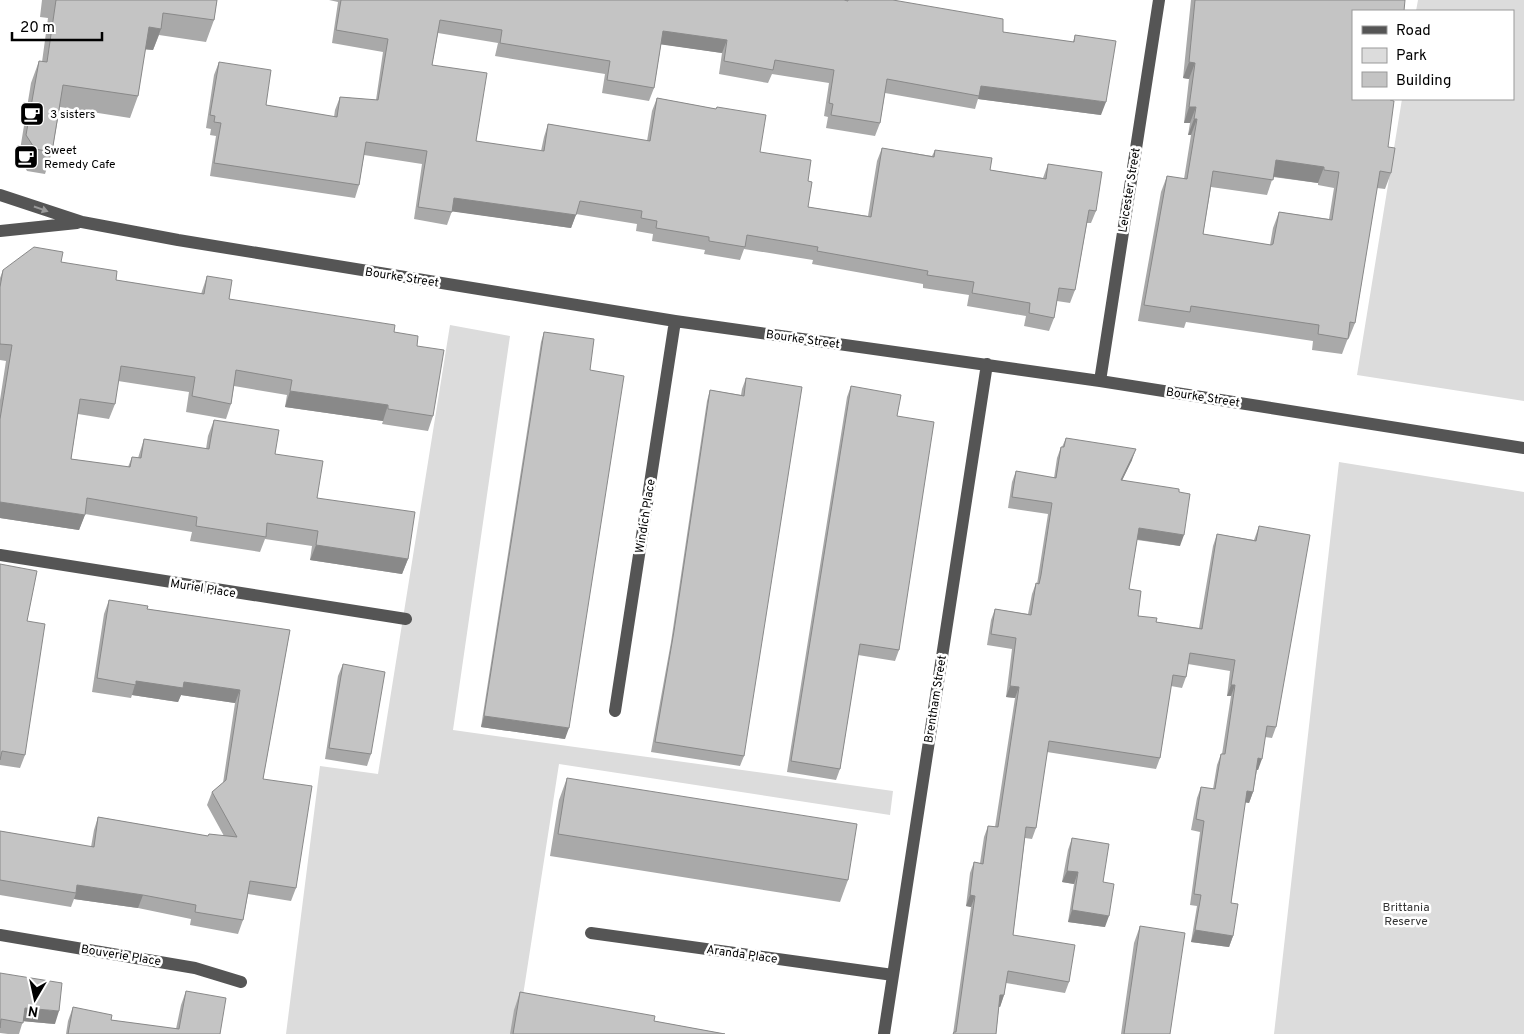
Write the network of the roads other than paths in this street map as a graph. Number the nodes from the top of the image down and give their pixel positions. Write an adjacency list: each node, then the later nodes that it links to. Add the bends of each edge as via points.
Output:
1 (1159, 0): 7 (street, Leicester Street)
2 (0, 195): 3 (street, Bourke Street, one-way to 3)
3 (82, 222): 4 (street, Bourke Street); 5 (street, Bourke Street)
4 (0, 232)
5 (674, 321): 6 (street, Bourke Street); 11 (street, Windich Place)
6 (987, 364): 7 (street, Bourke Street); 14 (street, Brentham Street)
7 (1100, 380): 8 (street, Bourke Street)
8 (1524, 448)
9 (0, 555): 10 (street, Muriel Place)
10 (406, 619)
11 (615, 711)
12 (591, 933): 14 (street, Aranda Place)
13 (0, 935): 15 (street, Bouverie Place, via 195,968)
14 (893, 975): 16 (street, Brentham Street)
15 (241, 982)
16 (884, 1034)

